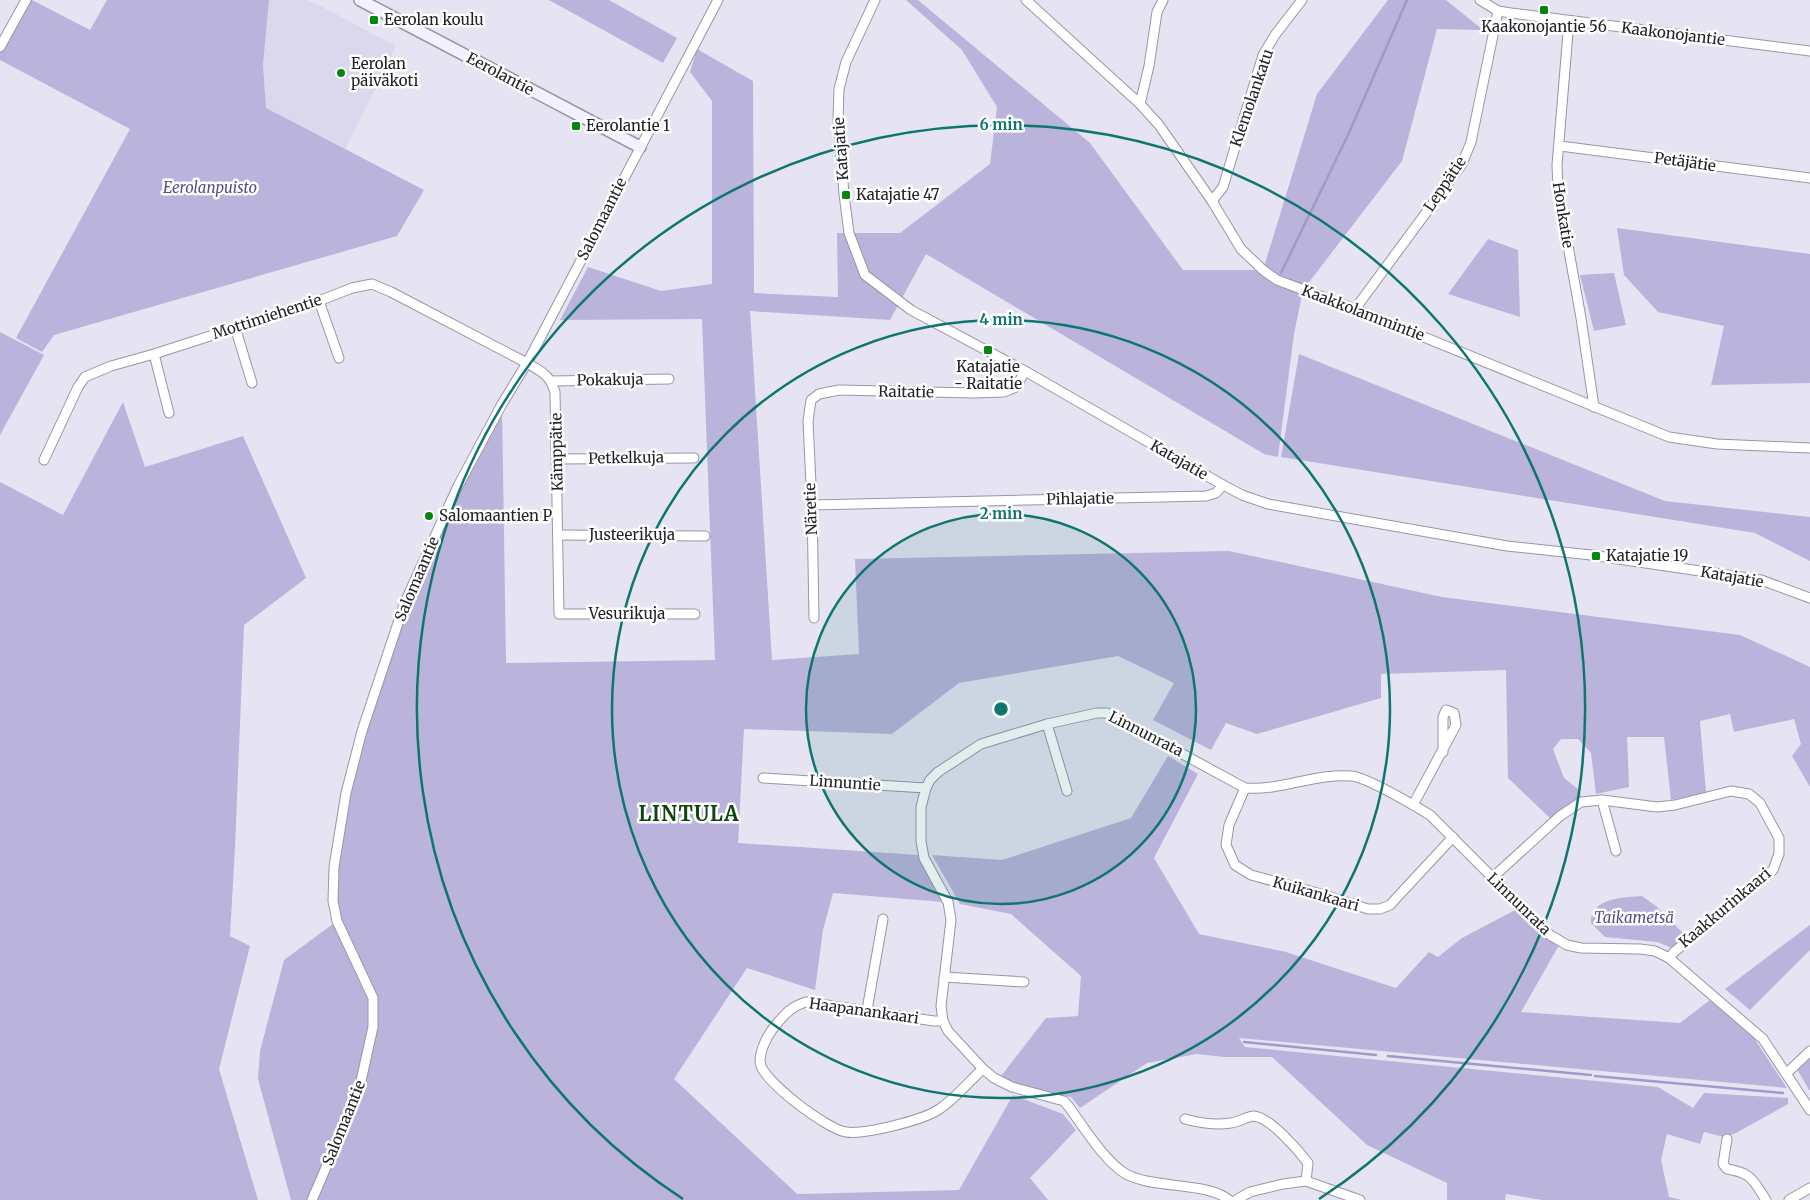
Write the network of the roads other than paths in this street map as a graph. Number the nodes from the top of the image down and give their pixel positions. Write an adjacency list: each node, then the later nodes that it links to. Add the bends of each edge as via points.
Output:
1 (26, 0): 12 (street)
2 (360, 0): 16 (street, Eerolantie)
3 (718, 0): 16 (street, Salomaantie)
4 (875, 0): 25 (street, Katajatie, via 846,62 839,89 838,120 852,243 865,275 911,310)
5 (1026, 0): 9 (street, Kaakkolammintie)
6 (1163, 0): 14 (street, via 1157,12)
7 (1302, 0): 18 (street, Klemolankatu, via 1263,55 1222,187)
8 (1480, 0): 10 (street, Kaakonojantie)
9 (1038, 5): 14 (street, Kaakkolammintie)
10 (1498, 11): 11 (street, Kaakonojantie); 20 (street, Leppätie, via 1471,142 1462,164)
11 (1569, 22): 13 (street, Kaakonojantie); 15 (street, Honkatie)
12 (0, 48)
13 (1810, 51)
14 (1140, 104): 18 (street, Kaakkolammintie, via 1159,125)
15 (1560, 146): 17 (street, Petäjätie); 30 (street, Honkatie, via 1558,190)
16 (640, 147): 24 (street, Salomaantie)
17 (1810, 178)
18 (1212, 201): 20 (street, Kaakkolammintie, via 1241,249 1270,275)
19 (319, 301): 21 (street, Mottimiehentie); 23 (street); 24 (street, Mottimiehentie, via 372,284)
20 (1355, 309): 30 (street, Kaakkolammintie)
21 (235, 327): 22 (street, Mottimiehentie); 28 (street)
22 (154, 354): 31 (street); 35 (street, Mottimiehentie, via 85,377)
23 (339, 358)
24 (528, 362): 27 (street); 69 (street, Salomaantie, via 458,486 405,602 346,793 334,867 333,901 337,921 373,998 373,1028 359,1090)
25 (1025, 371): 29 (street, Raitatie, via 1016,386 1004,392 839,390); 36 (street, Katajatie)
26 (668, 379): 27 (street, Pokakuja)
27 (552, 381): 34 (street, Kämppätie)
28 (252, 383)
29 (810, 400): 37 (street, Näretie)
30 (1594, 407): 32 (street, Kaakkolammintie, via 1669,437 1717,444)
31 (169, 413)
32 (1810, 448)
33 (694, 458): 34 (street, Petkelkuja)
34 (557, 459): 38 (street, Kämppätie)
35 (44, 460)
36 (1223, 485): 37 (street, Pihlajatie, via 1216,493 1206,496); 40 (street, Katajatie, via 1268,504 1507,546 1761,580)
37 (812, 505): 43 (street, Näretie)
38 (558, 535): 39 (street, Justeerikuja); 41 (street, Kämppätie)
39 (705, 536)
40 (1810, 598)
41 (560, 614): 42 (street, Vesurikuja)
42 (695, 614)
43 (814, 618)
44 (1047, 724): 47 (street, Linnunrata, via 981,744 938,772); 48 (street, Linnunrata, via 1107,713); 49 (street)
45 (1443, 752): 51 (street)
46 (764, 778): 47 (street, Linnuntie)
47 (926, 788): 57 (street, Linnunrata, via 921,807 924,858 948,902 951,920)
48 (1245, 788): 51 (street, Linnunrata, via 1262,789 1335,776 1353,776); 52 (street, Kuikankaari, via 1229,825 1226,845 1235,865 1251,875 1368,909 1390,905)
49 (1067, 791)
50 (1602, 800): 53 (street); 54 (street, Kaakkurinkaari, via 1581,802 1560,816); 56 (street, Kaakkurinkaari, via 1657,807 1675,806 1730,791 1749,794 1760,803 1779,838 1779,854 1773,870)
51 (1413, 805): 52 (street, Linnunrata)
52 (1452, 837): 54 (street, Linnunrata)
53 (1616, 851)
54 (1492, 878): 56 (street, Linnunrata, via 1550,935 1567,945 1640,949 1655,951)
55 (883, 919): 59 (street)
56 (1669, 958): 63 (street, Linnunrata, via 1763,1039)
57 (944, 977): 58 (street); 60 (street, Linnunrata, via 940,1006)
58 (1024, 982)
59 (867, 1010): 60 (street, Haapanankaari); 62 (street, Haapanankaari, via 806,1002 793,1006 772,1030 762,1048 760,1063 764,1074 829,1127 861,1132 920,1119 939,1110)
60 (942, 1020): 62 (street)
61 (1810, 1051): 63 (street)
62 (983, 1069): 70 (street, via 1012,1087 1064,1101 1112,1163 1125,1173 1139,1180 1209,1191)
63 (1787, 1073): 64 (street, Linnunrata)
64 (1810, 1110)
65 (1185, 1119): 67 (street, via 1231,1123 1254,1116 1266,1121 1296,1147 1308,1163)
66 (1727, 1139): 73 (street, via 1723,1164 1727,1170 1742,1172 1752,1179)
67 (1306, 1181): 71 (street, via 1250,1192); 72 (street)
68 (1810, 1188): 74 (street)
69 (312, 1200)
70 (1229, 1200)
71 (1236, 1200)
72 (1360, 1200)
73 (1766, 1200)
74 (1789, 1200)

